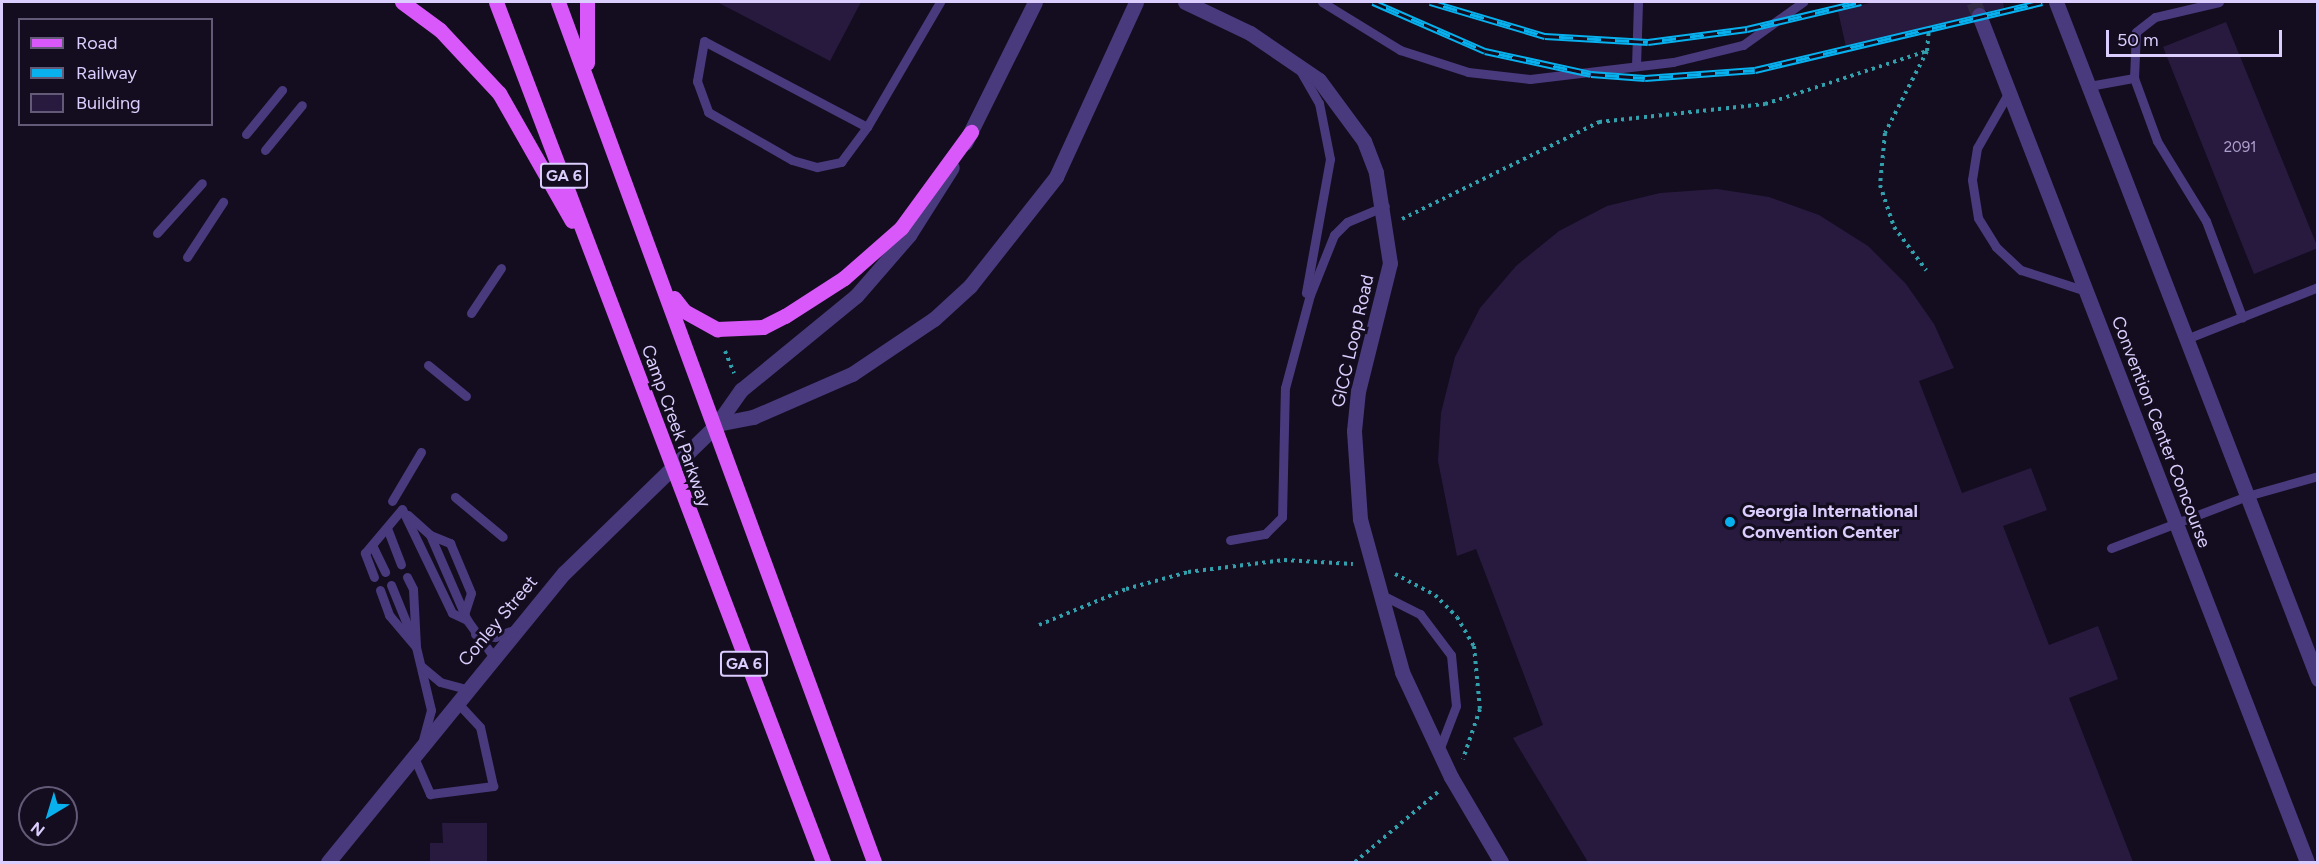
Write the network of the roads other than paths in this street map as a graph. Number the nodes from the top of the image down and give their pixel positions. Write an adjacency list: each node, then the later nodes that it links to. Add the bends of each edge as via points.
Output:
1 (402, 2): 33 (main road, via 440,30 499,93)
2 (496, 2): 33 (main road, Camp Creek Parkway / GA 6)
3 (558, 2): 17 (main road)
4 (587, 2): 17 (main road)
5 (940, 2): 23 (lane)
6 (1035, 2): 24 (street)
7 (1136, 2): 43 (street, via 1056,177 970,286 934,319 852,374 753,417)
8 (1185, 2): 15 (street, GICC Loop Road)
9 (1322, 2): 16 (lane, via 1400,50 1468,72 1530,79)
10 (1638, 2): 16 (lane)
11 (1803, 2): 16 (lane, via 1743,45)
12 (2056, 2): 19 (street)
13 (2219, 2): 18 (lane, via 2155,17 2136,32)
14 (1979, 15): 21 (street, Convention Center Concourse)
15 (1287, 54): 29 (street, GICC Loop Road, via 1344,110 1364,141); 40 (lane, via 1319,103 1330,159)
16 (1636, 66)
17 (587, 72): 35 (main road)
18 (2134, 78): 19 (lane); 38 (lane, via 2157,141 2206,221)
19 (2089, 86): 39 (street)
20 (282, 90): 25 (lane)
21 (2009, 92): 36 (street, Convention Center Concourse); 36 (lane, via 1977,148 1972,180 1978,218 1996,247 2021,270)
22 (302, 105): 26 (lane)
23 (867, 127): 23 (lane, via 841,162 817,167 792,160 708,112 697,81 704,41)
24 (971, 132): 35 (main road, via 900,228 843,278 785,316 763,327 717,328 684,311); 43 (street, via 932,202 883,268 741,390)
25 (246, 135)
26 (265, 150)
27 (202, 183): 30 (lane)
28 (224, 202): 31 (lane)
29 (1385, 206): 40 (lane, via 1355,217 1334,235); 64 (street, GICC Loop Road, via 1390,263 1358,392 1354,431 1369,566)
30 (157, 233)
31 (187, 257)
32 (501, 268): 37 (lane)
33 (600, 273): 45 (main road, Camp Creek Parkway / GA 6)
34 (2318, 287): 38 (lane)
35 (668, 291): 43 (main road)
36 (2086, 291): 51 (street, Convention Center Concourse)
37 (471, 313)
38 (2242, 317): 39 (lane)
39 (2186, 339): 47 (street)
40 (1295, 343): 55 (lane, via 1281,424 1282,517 1265,534)
41 (428, 365): 42 (lane)
42 (466, 396)
43 (717, 424): 45 (street, Conley Street); 78 (main road)
44 (422, 452): 49 (lane)
45 (670, 465): 66 (street, Conley Street); 77 (main road, Camp Creek Parkway / GA 6)
46 (2317, 477): 47 (lane)
47 (2247, 496): 51 (lane); 71 (street)
48 (455, 497): 54 (lane)
49 (392, 501)
50 (402, 509): 52 (lane); 53 (lane); 65 (lane, via 452,613)
51 (2175, 524): 57 (lane); 80 (street, Convention Center Concourse)
52 (387, 528): 56 (lane); 58 (lane)
53 (430, 535): 65 (lane); 65 (lane, via 450,543 471,594)
54 (503, 537)
55 (1230, 540)
56 (372, 545): 59 (lane); 60 (lane, via 365,553)
57 (2111, 548)
58 (401, 564)
59 (385, 572)
60 (374, 577)
61 (407, 577): 68 (lane, via 413,589)
62 (392, 585): 68 (lane)
63 (380, 590): 68 (lane, via 389,615)
64 (1376, 592): 74 (street, GICC Loop Road, via 1402,672); 74 (lane, via 1420,614 1451,655 1456,706)
65 (466, 616): 67 (lane)
66 (517, 628): 67 (lane, via 484,638); 69 (street, Conley Street)
67 (470, 632): 69 (lane)
68 (416, 647): 70 (lane)
69 (493, 656): 72 (street, Conley Street)
70 (421, 666): 72 (lane); 73 (lane, via 431,710)
71 (2318, 679)
72 (461, 695): 73 (street, Conley Street); 75 (lane, via 480,727 493,786 430,794)
73 (423, 742): 75 (street, Conley Street)
74 (1438, 753): 79 (street, GICC Loop Road)
75 (413, 755): 76 (street, Conley Street)
76 (328, 862)
77 (823, 862)
78 (874, 862)
79 (1501, 862)
80 (2307, 862)

